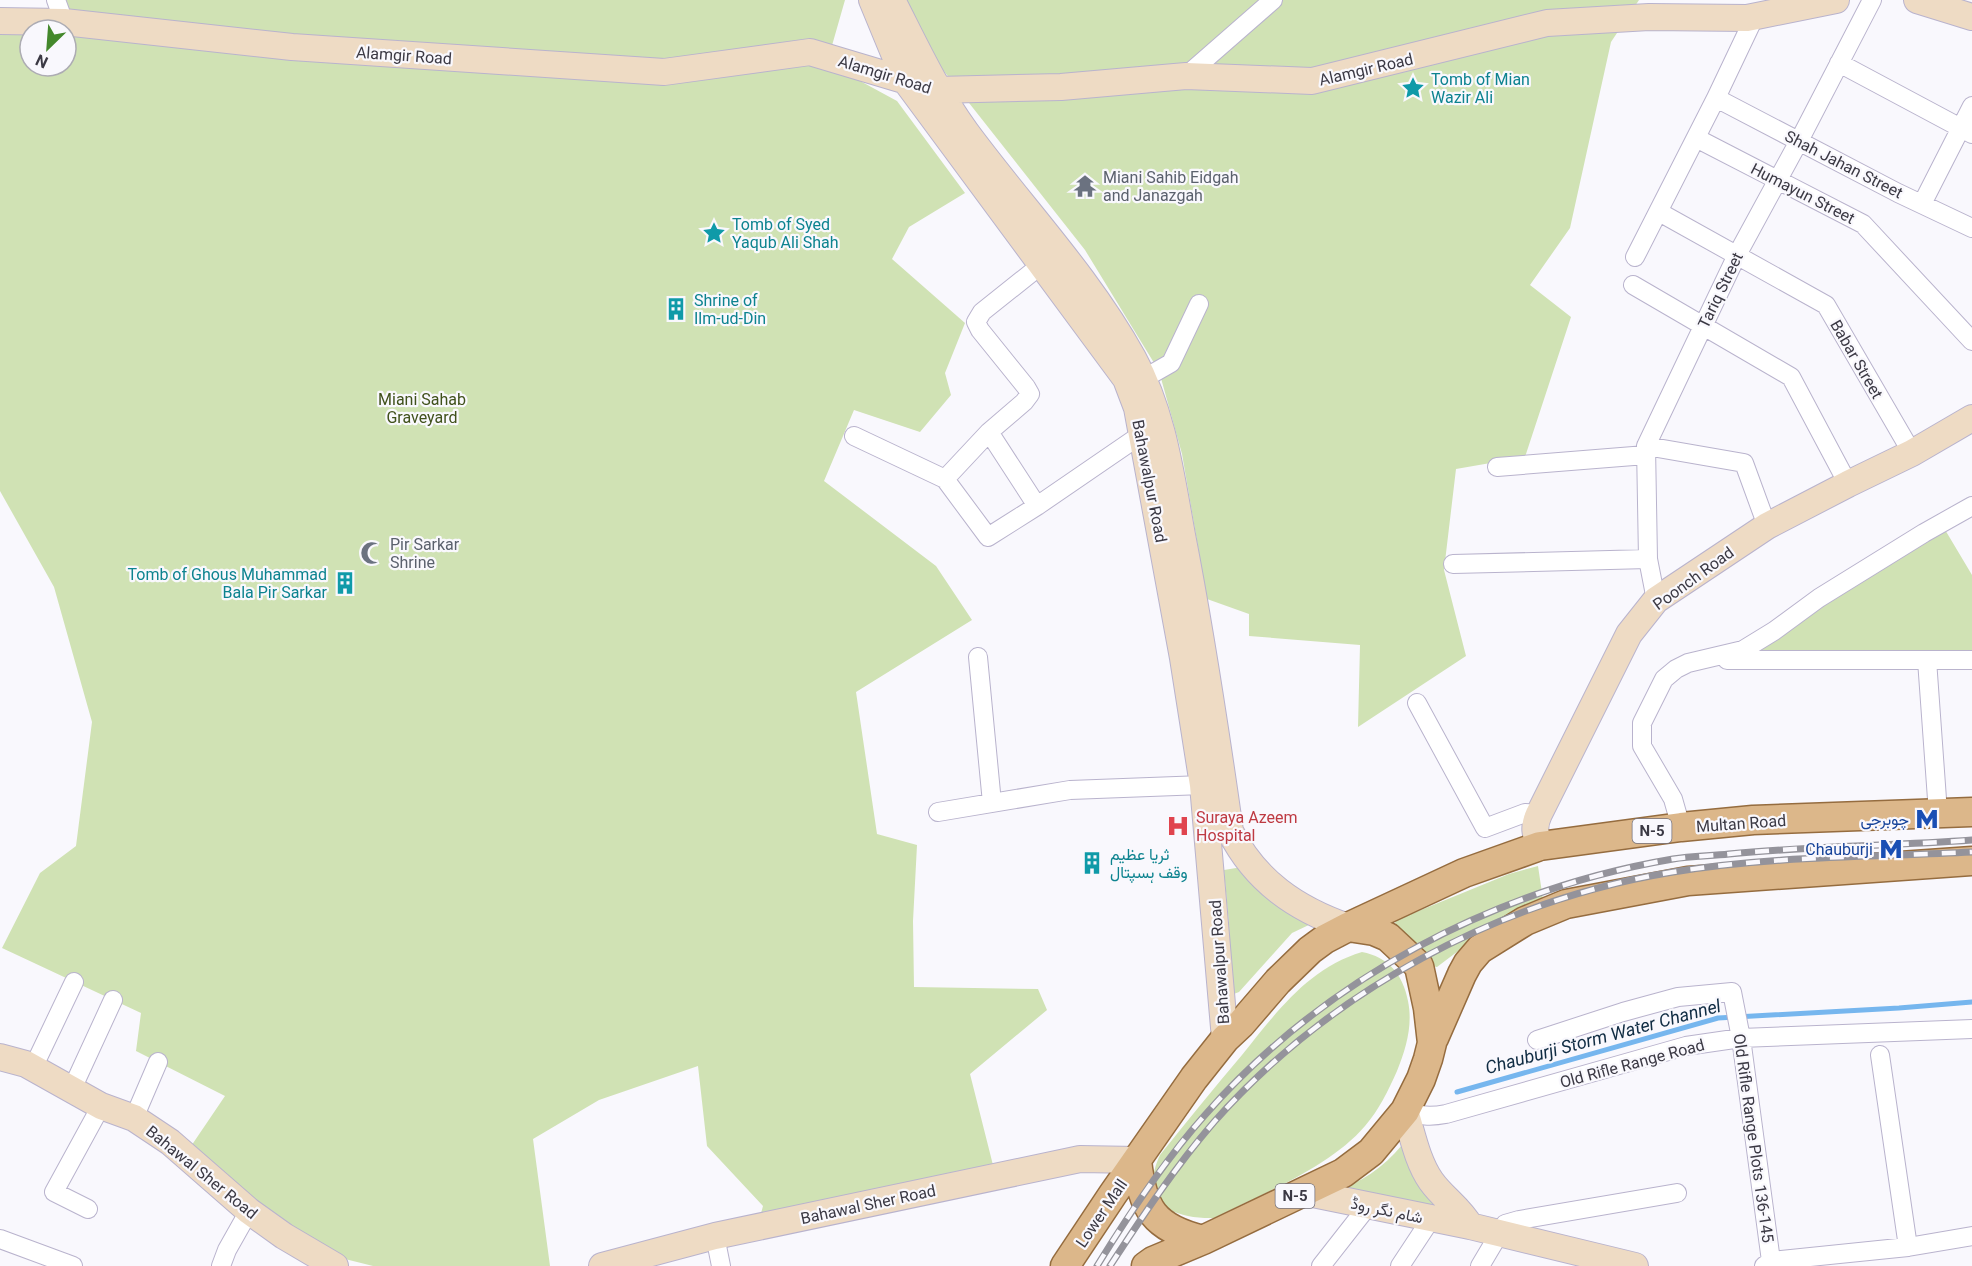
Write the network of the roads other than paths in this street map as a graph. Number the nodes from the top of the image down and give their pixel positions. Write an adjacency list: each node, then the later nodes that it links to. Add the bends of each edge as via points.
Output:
1 (872, 0): 14 (main road, Bahawalpur Road)
2 (892, 0): 15 (main road, Bahawalpur Road)
3 (1274, 0): 13 (street)
4 (1836, 0): 7 (main road, Alamgir Road)
5 (1872, 0): 12 (street, Tariq Street)
6 (1917, 0): 10 (main road)
7 (1795, 4): 9 (main road, Alamgir Road)
8 (60, 11): 11 (main road, Alamgir Road); 14 (main road, Alamgir Road, via 292,47 664,72 810,52)
9 (1755, 16): 13 (main road, Alamgir Road, via 1547,23 1312,81); 16 (street)
10 (1972, 17)
11 (0, 21)
12 (1839, 63): 18 (street); 20 (street, Tariq Street)
13 (1186, 76): 15 (main road, Alamgir Road, via 1061,87)
14 (905, 80): 15 (main road, Alamgir Road); 27 (main road, Bahawalpur Road)
15 (937, 90): 32 (main road, Bahawalpur Road, via 1066,256 1134,358)
16 (1716, 98): 19 (street); 20 (street, Shah Jahan Street)
17 (1972, 106): 18 (street)
18 (1966, 131): 22 (street)
19 (1696, 138): 21 (street, Humayun Street); 23 (street)
20 (1799, 141): 21 (street, Tariq Street); 22 (street, Shah Jahan Street)
21 (1778, 180): 25 (street, Tariq Street); 31 (street, Humayun Street, via 1863,224)
22 (1922, 204): 24 (street, Shah Jahan Street)
23 (1659, 212): 25 (street, Babar Street); 26 (street)
24 (1972, 228)
25 (1737, 255): 30 (street, Tariq Street); 38 (street, Babar Street, via 1826,305)
26 (1635, 257)
27 (1041, 265): 34 (street, via 982,312 976,322 1030,394); 35 (main road, Bahawalpur Road, via 1126,379)
28 (1633, 285): 30 (street)
29 (1198, 304): 32 (street, via 1171,363)
30 (1703, 326): 37 (street, Tariq Street); 41 (street, via 1791,377)
31 (1972, 341)
32 (1143, 379): 62 (main road, Bahawalpur Road, via 1164,437 1203,642 1230,831 1244,855 1286,898)
33 (1972, 418): 38 (main road, Poonch Road)
34 (989, 432): 40 (street); 42 (street)
35 (1142, 434): 42 (street); 53 (main road, Bahawalpur Road)
36 (854, 436): 40 (street)
37 (1646, 450): 39 (street); 44 (street, via 1744,463); 45 (street, Tariq Street)
38 (1912, 453): 41 (main road, Poonch Road)
39 (1497, 467)
40 (945, 479): 42 (street, via 988,537)
41 (1848, 484): 44 (main road, Poonch Road)
42 (1037, 506)
43 (1972, 506): 49 (street, via 1819,598 1743,650)
44 (1767, 526): 47 (main road, Poonch Road)
45 (1648, 559): 46 (street); 47 (street, Tariq Street)
46 (1453, 564)
47 (1656, 600): 58 (main road, Poonch Road, via 1629,634)
48 (978, 657): 54 (street)
49 (1704, 660): 50 (street); 59 (street, via 1676,669 1664,680 1642,723 1642,746 1674,799)
50 (1927, 660): 51 (street); 57 (street)
51 (1972, 660)
52 (1417, 704): 58 (street, via 1485,828 1525,813)
53 (1203, 785): 54 (street, via 1070,790); 67 (main road, Bahawalpur Road)
54 (992, 803): 55 (street)
55 (939, 812)
56 (1972, 812): 57 (main road, Multan Road / N-5)
57 (1938, 813): 59 (main road, Multan Road / N-5, via 1753,820)
58 (1539, 814): 60 (main road, Poonch Road, via 1534,831)
59 (1681, 827): 60 (main road, Multan Road / N-5)
60 (1540, 846): 62 (main road, Multan Road / N-5, via 1464,873)
61 (1972, 861): 69 (main road, N-5, via 1688,881 1566,904 1525,921 1480,949 1462,974)
62 (1348, 927): 67 (main road, N-5, via 1310,950); 69 (main road, N-5, via 1388,937 1419,966)
63 (74, 982): 73 (street)
64 (113, 1000): 74 (street)
65 (1972, 1029): 66 (street, Old Rifle Range Road)
66 (1740, 1034): 68 (street, Old Rifle Range Plots 136-145, via 1732,992 1678,997); 76 (street, Old Rifle Range Road, via 1439,1116); 92 (street, Old Rifle Range Plots 136-145)
67 (1225, 1039): 78 (main road, N-5)
68 (1537, 1040)
69 (1432, 1043): 76 (main road, N-5, via 1421,1079)
70 (1880, 1055): 91 (street)
71 (0, 1057): 73 (main road, Bahawal Sher Road)
72 (158, 1062): 77 (street)
73 (33, 1068): 74 (main road, Bahawal Sher Road)
74 (72, 1089): 75 (main road, Bahawal Sher Road)
75 (101, 1106): 77 (main road, Bahawal Sher Road); 82 (street, via 54,1192)
76 (1405, 1111): 79 (main road, N-5, via 1358,1163); 85 (main road, شام نگر روڈ, via 1430,1180)
77 (134, 1118): 83 (main road, Bahawal Sher Road, via 170,1142)
78 (1137, 1160): 87 (main road, Bahawal Sher Road, via 1080,1159); 90 (main road, via 1140,1186 1152,1213 1177,1231); 98 (main road, Lower Mall / N-5)
79 (1303, 1192): 81 (main road, شام نگر روڈ); 90 (main road, N-5)
80 (1677, 1192): 86 (street, via 1519,1220 1506,1224)
81 (1368, 1206): 84 (main road, شام نگر روڈ); 100 (street)
82 (88, 1209)
83 (249, 1211): 94 (street); 95 (main road, Bahawal Sher Road)
84 (1431, 1219): 85 (main road, شام نگر روڈ); 101 (street)
85 (1470, 1226): 86 (main road, شام نگر روڈ)
86 (1499, 1233): 102 (street); 103 (main road, شام نگر روڈ)
87 (715, 1236): 96 (main road, Bahawal Sher Road); 97 (street)
88 (1972, 1236): 91 (street)
89 (0, 1239): 93 (street)
90 (1203, 1240): 99 (main road, N-5)
91 (1908, 1246): 92 (street)
92 (1768, 1264)
93 (73, 1266)
94 (221, 1266)
95 (335, 1266)
96 (602, 1266)
97 (722, 1266)
98 (1065, 1266)
99 (1146, 1266)
100 (1322, 1266)
101 (1400, 1266)
102 (1480, 1266)
103 (1635, 1266)

